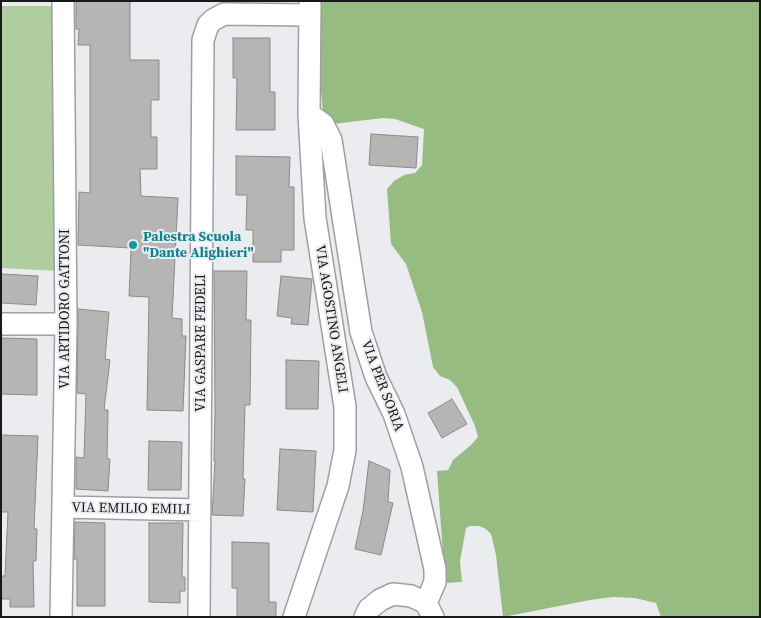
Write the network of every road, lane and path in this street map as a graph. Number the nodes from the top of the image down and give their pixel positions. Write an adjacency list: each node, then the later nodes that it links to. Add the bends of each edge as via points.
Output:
1 (63, 1): 5 (street, VIA ARTIDORO GATTONI)
2 (310, 8): 3 (street, VIA AGOSTINO ANGELI); 7 (street, VIA GASPARE FEDELI, via 231,13 214,20 204,32)
3 (309, 114): 8 (street, VIA PER SORIA, via 323,124 331,140 361,332 412,467 435,569); 11 (street, VIA AGOSTINO ANGELI, via 315,218 345,407 345,450 338,486)
4 (1, 324): 5 (street)
5 (66, 324): 6 (street, VIA ARTIDORO GATTONI)
6 (63, 508): 7 (street, VIA EMILIO EMILI); 9 (street, VIA ARTIDORO GATTONI)
7 (200, 510): 10 (street, VIA GASPARE FEDELI)
8 (429, 610): 12 (street, via 411,596 393,594 380,600)
9 (61, 617)
10 (199, 617)
11 (294, 617)
12 (365, 617)

